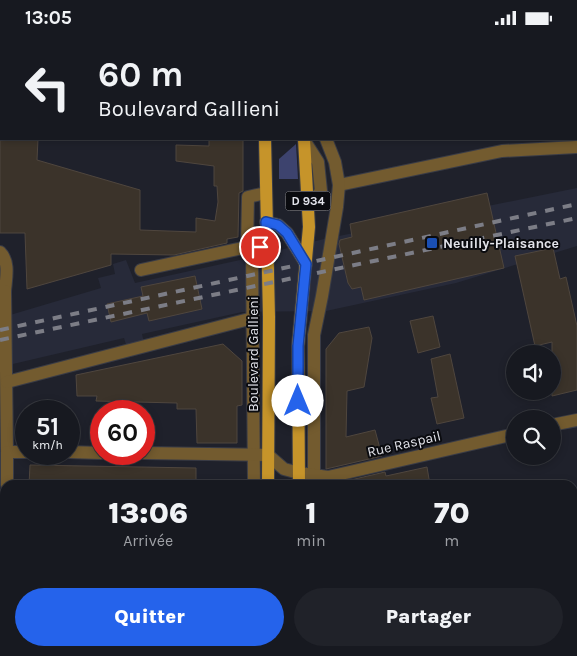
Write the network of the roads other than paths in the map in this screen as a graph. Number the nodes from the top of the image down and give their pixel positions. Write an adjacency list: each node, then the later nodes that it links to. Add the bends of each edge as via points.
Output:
1 (265, 140): 6 (main road, Boulevard Gallieni / D 934)
2 (304, 140): 10 (main road, D 934, via 309,206)
3 (326, 140): 5 (street)
4 (577, 147): 5 (street, via 502,151)
5 (339, 185): 13 (street)
6 (266, 193): 7 (main road, Boulevard Gallieni / D 934); 11 (street, via 248,197 248,247)
7 (266, 222): 8 (main road, Boulevard Gallieni / D 934); 10 (main road, via 278,225 287,233)
8 (267, 239): 14 (street, via 252,254); 24 (main road, Boulevard Gallieni / D 934)
9 (0, 252): 12 (street, via 7,266)
10 (306, 264): 15 (main road, D 934)
11 (141, 270)
12 (3, 291): 16 (street)
13 (322, 296): 15 (street, via 310,315); 29 (street, via 314,335)
14 (253, 318): 16 (street); 23 (street)
15 (298, 346): 25 (main road, D 934)
16 (8, 382): 20 (street)
17 (577, 420): 18 (street)
18 (561, 423)
19 (506, 436): 29 (street, Rue Raspail)
20 (8, 452): 21 (street); 26 (street)
21 (15, 452)
22 (155, 453): 23 (street)
23 (255, 455): 24 (street); 27 (street)
24 (268, 455): 25 (street, Rue Raspail); 28 (main road, Boulevard Gallieni / D 934)
25 (299, 479): 29 (street, Rue Raspail)
26 (7, 480)
27 (254, 480)
28 (268, 480)
29 (314, 480)

